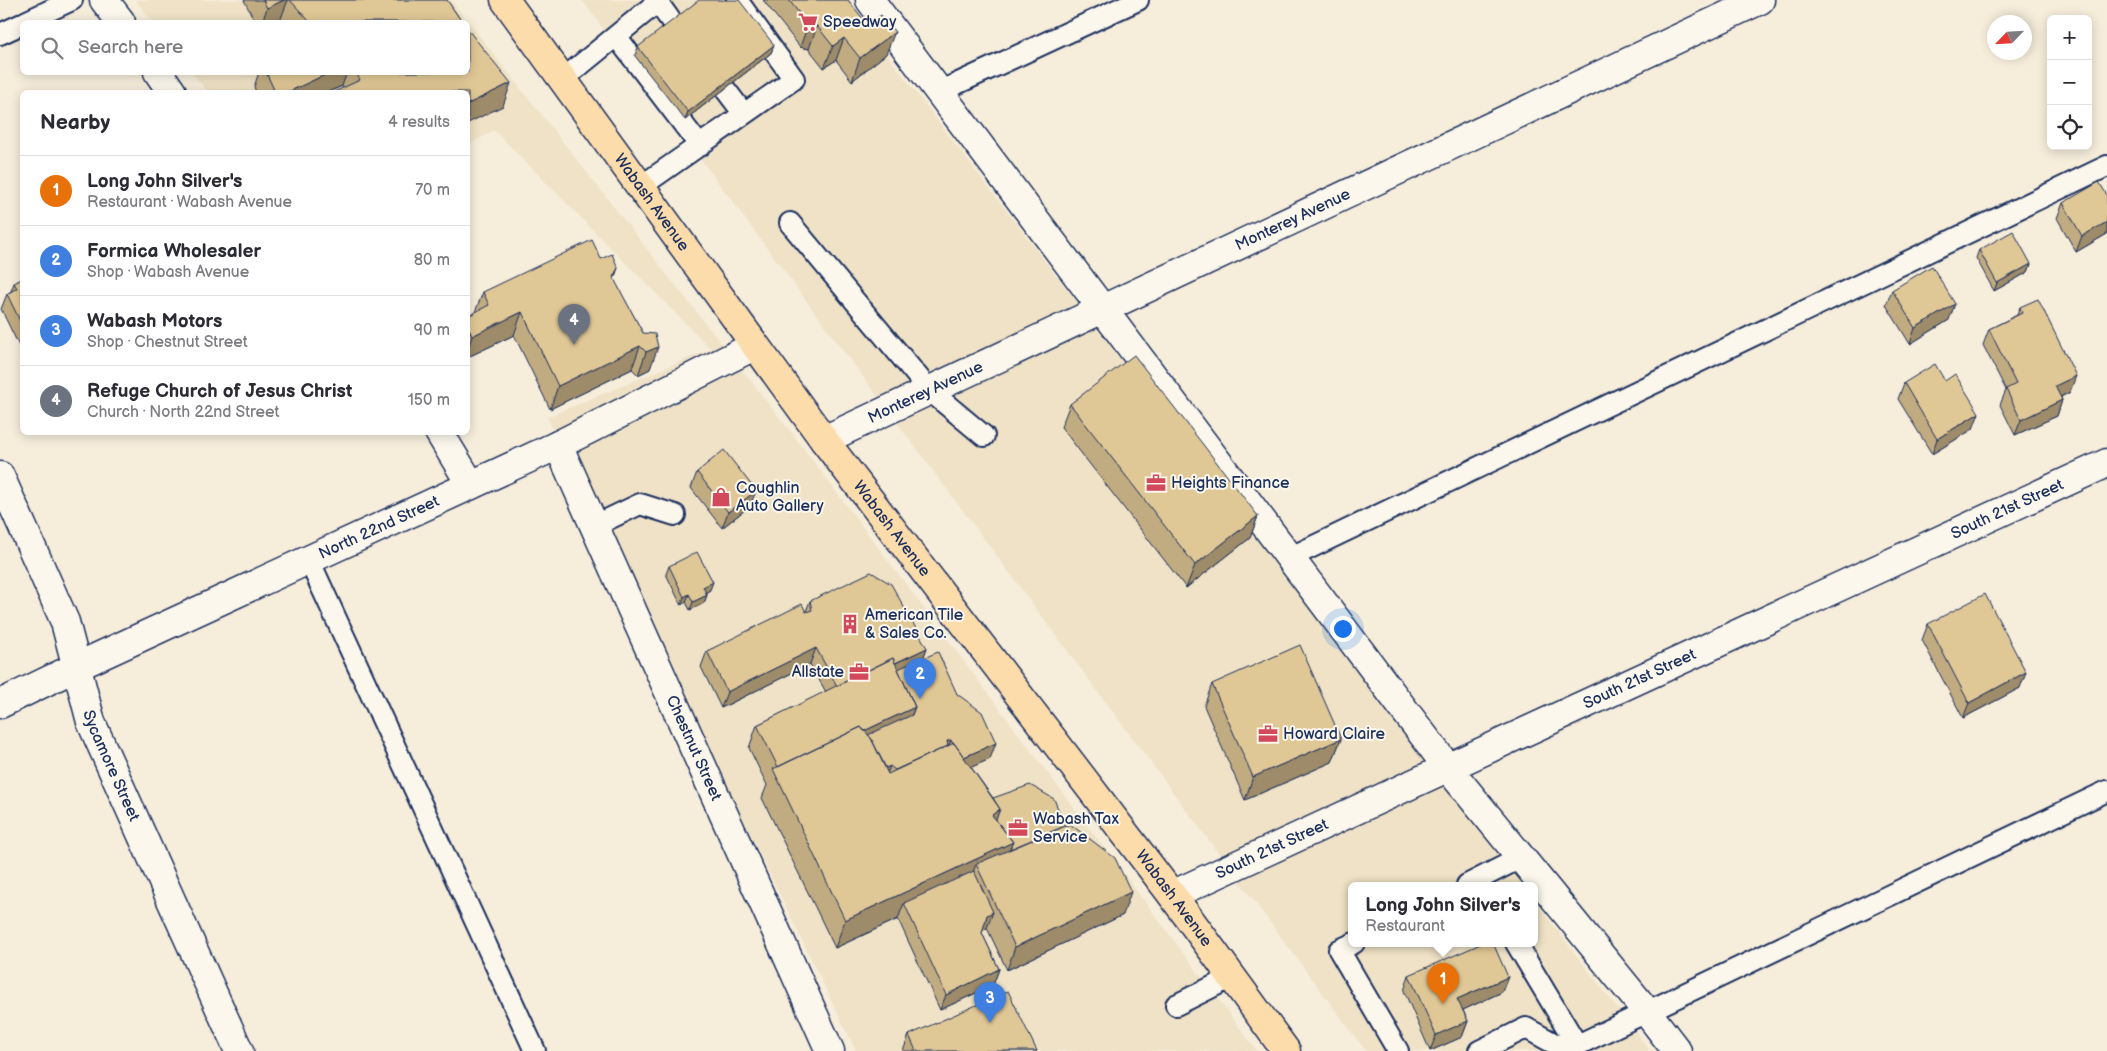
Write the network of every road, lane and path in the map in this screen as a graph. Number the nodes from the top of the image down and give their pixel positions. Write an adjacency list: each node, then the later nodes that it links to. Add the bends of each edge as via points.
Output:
1 (72, 0): 9 (lane)
2 (104, 0): 10 (street)
3 (505, 0): 16 (main road, Wabash Avenue)
4 (737, 0): 20 (lane, via 794,79)
5 (870, 0): 19 (street)
6 (1138, 0): 19 (lane)
7 (1760, 0): 25 (street, Monterey Avenue)
8 (658, 1): 12 (lane); 14 (lane)
9 (30, 20)
10 (119, 20)
11 (20, 25): 13 (lane)
12 (674, 25)
13 (0, 34)
14 (616, 36): 16 (lane); 21 (lane)
15 (160, 75): 18 (street)
16 (562, 80): 23 (main road, Wabash Avenue)
17 (725, 89): 20 (lane)
18 (171, 90)
19 (940, 92): 25 (street)
20 (744, 114): 21 (lane)
21 (700, 146): 23 (lane)
22 (2107, 166): 37 (lane)
23 (640, 187): 26 (main road, Wabash Avenue)
24 (790, 222): 27 (lane)
25 (1102, 308): 27 (street, Monterey Avenue); 37 (street)
26 (754, 346): 30 (main road, Wabash Avenue); 31 (street, North 22nd Street)
27 (929, 390): 29 (lane); 30 (street, Monterey Avenue)
28 (441, 435): 34 (street)
29 (984, 436)
30 (824, 440): 45 (main road, Wabash Avenue)
31 (558, 445): 34 (street, North 22nd Street); 36 (street, Chestnut Street)
32 (2107, 464): 41 (street, South 21st Street)
33 (0, 476): 39 (street, Sycamore Street, via 65,622)
34 (472, 485): 38 (street, North 22nd Street)
35 (675, 516): 36 (lane, via 640,504)
36 (594, 526): 54 (street, Chestnut Street)
37 (1289, 558): 41 (street)
38 (309, 560): 39 (street, North 22nd Street); 53 (lane)
39 (76, 667): 40 (street, North 22nd Street); 52 (street, Sycamore Street, via 91,722)
40 (0, 704)
41 (1448, 768): 43 (street); 45 (street, South 21st Street)
42 (2107, 791): 50 (lane)
43 (1520, 858): 44 (lane); 50 (street)
44 (1477, 882)
45 (1172, 895): 48 (main road, Wabash Avenue)
46 (1347, 946): 56 (lane)
47 (1518, 947): 51 (lane)
48 (1232, 977): 49 (lane); 55 (main road, Wabash Avenue)
49 (1176, 1005)
50 (1647, 1012): 51 (lane); 58 (street)
51 (1570, 1049): 57 (lane, via 1526,1028)
52 (239, 1051)
53 (535, 1051)
54 (830, 1051)
55 (1286, 1051)
56 (1398, 1051)
57 (1479, 1051)
58 (1677, 1051)

